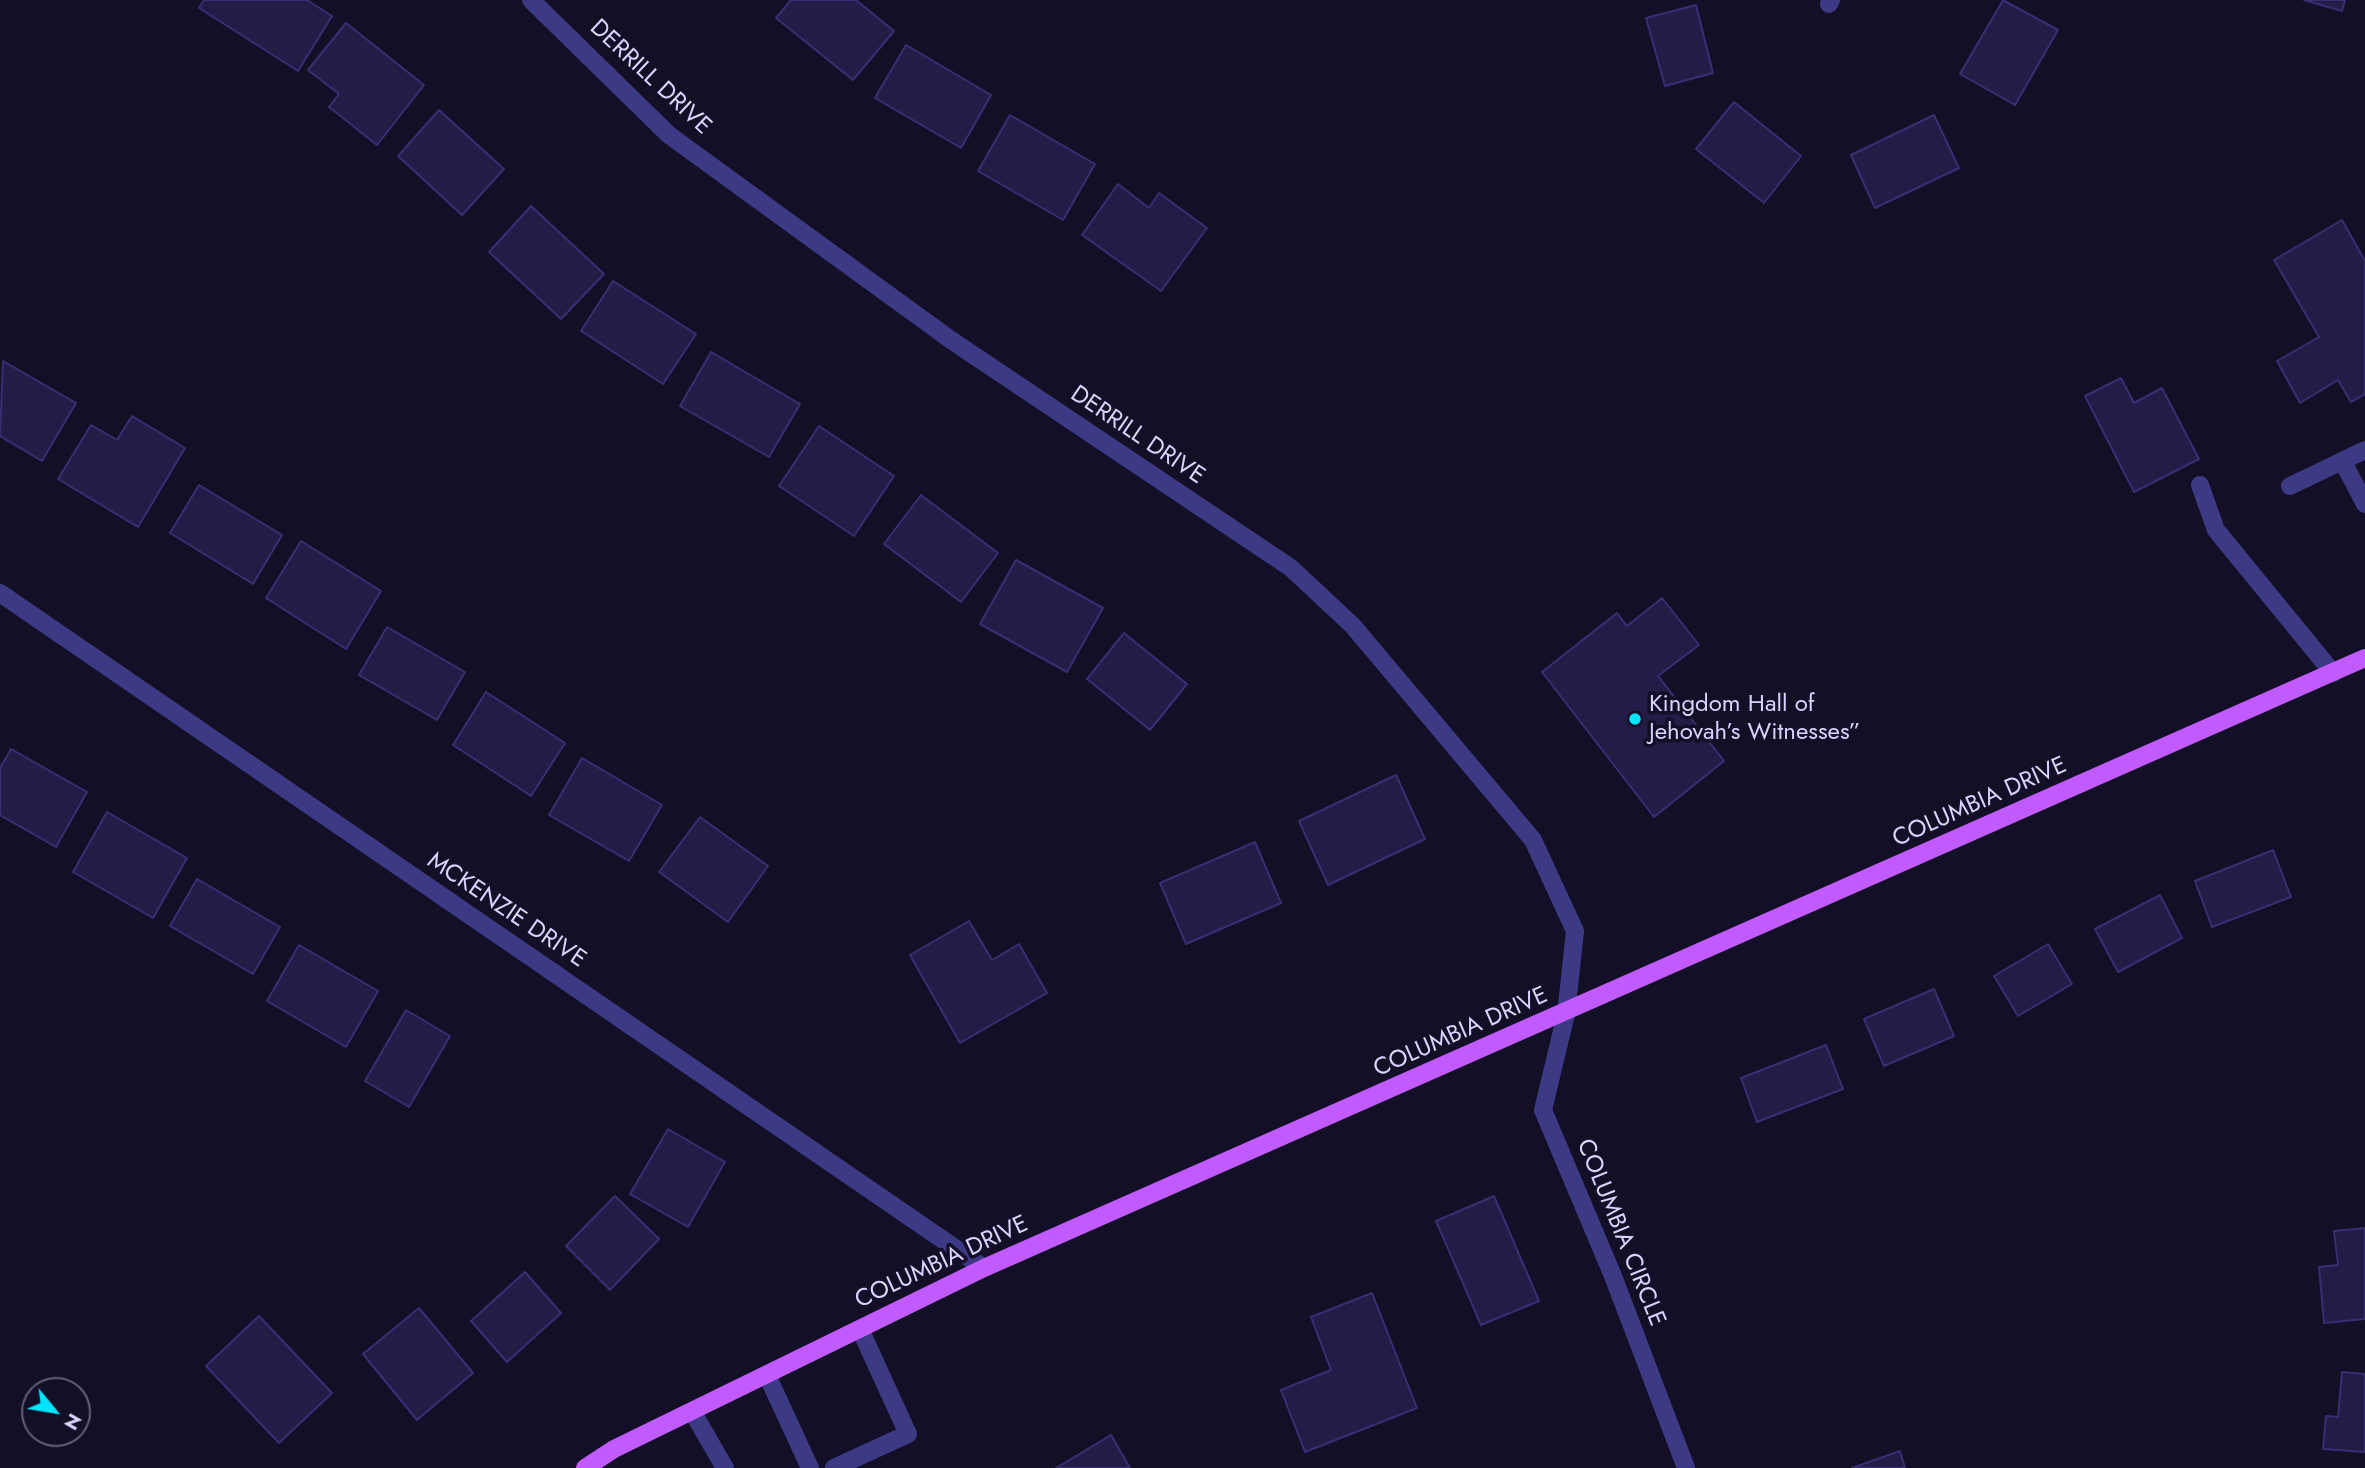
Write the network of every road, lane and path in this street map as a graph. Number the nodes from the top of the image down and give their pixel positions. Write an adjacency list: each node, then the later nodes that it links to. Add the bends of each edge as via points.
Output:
1 (531, 0): 10 (street, DERRILL DRIVE, via 668,135 951,340 1291,568 1353,626 1533,840 1575,930)
2 (2365, 450): 3 (street)
3 (2343, 462): 5 (street); 6 (street)
4 (2200, 485): 9 (street, via 2216,530)
5 (2290, 486)
6 (2365, 504)
7 (0, 593): 11 (street, MCKENZIE DRIVE)
8 (2365, 658): 9 (main road, COLUMBIA DRIVE)
9 (2333, 673): 10 (main road, COLUMBIA DRIVE)
10 (1566, 1014): 11 (main road, COLUMBIA DRIVE); 19 (street, COLUMBIA CIRCLE, via 1543,1110)
11 (984, 1268): 12 (main road, COLUMBIA DRIVE)
12 (860, 1329): 13 (main road, COLUMBIA DRIVE); 18 (street, via 908,1434)
13 (767, 1375): 14 (main road, COLUMBIA DRIVE); 17 (street)
14 (692, 1411): 15 (main road, COLUMBIA DRIVE); 16 (street)
15 (585, 1468)
16 (725, 1468)
17 (810, 1468)
18 (834, 1468)
19 (1686, 1468)

